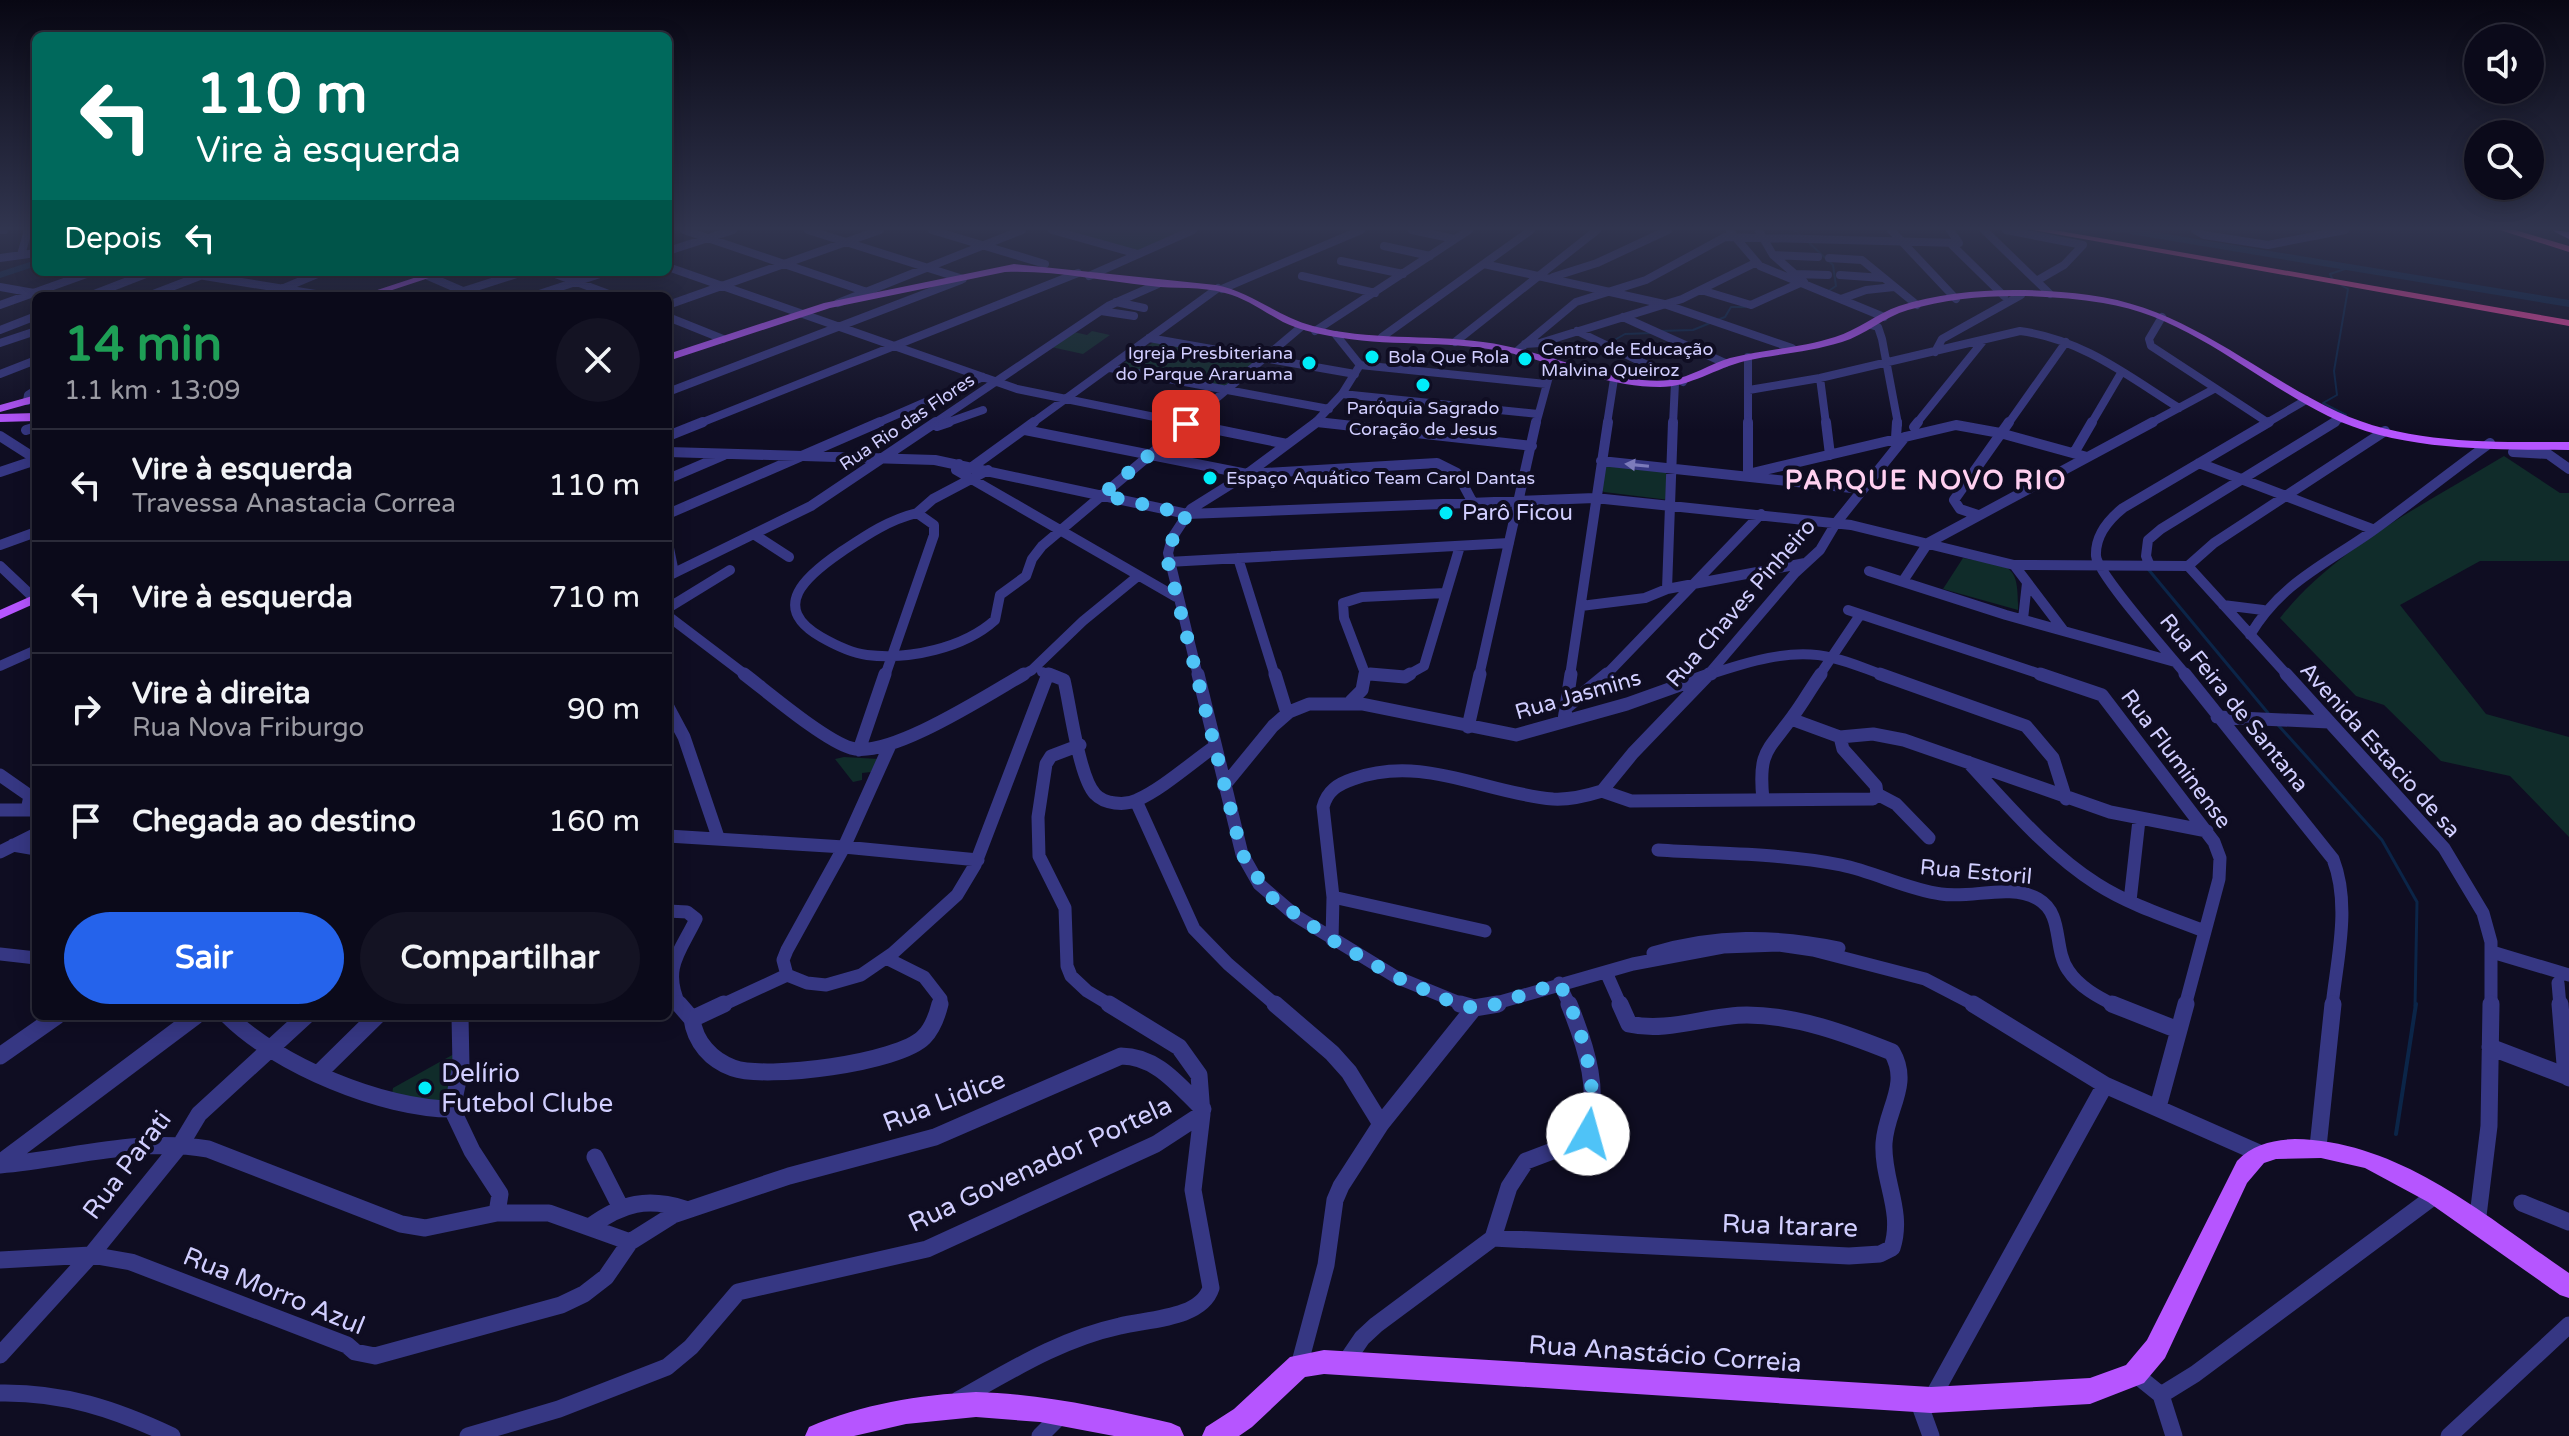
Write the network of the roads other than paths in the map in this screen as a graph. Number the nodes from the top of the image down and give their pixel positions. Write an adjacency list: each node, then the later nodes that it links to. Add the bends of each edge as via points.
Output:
1 (23, 297): 31 (street)
2 (752, 297): 35 (street)
3 (851, 297): 29 (street)
4 (878, 297): 29 (main road)
5 (916, 297): 44 (street)
6 (1024, 297): 58 (street)
7 (1127, 297): 28 (street, Rua Rio das Flores)
8 (1208, 297): 52 (street)
9 (1237, 297): 45 (main road)
10 (1369, 297): 47 (street)
11 (1438, 297): 51 (street)
12 (1511, 297): 55 (street)
13 (1593, 297): 59 (street, via 1571,305)
14 (1635, 297): 30 (street)
15 (1682, 297): 30 (street)
16 (1724, 297): 17 (street, via 1755,304)
17 (1766, 297)
18 (1836, 297): 26 (street)
19 (1847, 297): 26 (street)
20 (1907, 297): 32 (street)
21 (1988, 297): 27 (main road)
22 (2017, 297): 61 (street, via 1942,339)
23 (2077, 297): 39 (main road, via 2113,301)
24 (2421, 297): 42 (highway)
25 (2435, 297): 42 (highway)
26 (1841, 299): 38 (street)
27 (1956, 299): 32 (main road)
28 (1115, 302): 33 (street); 34 (street, Rua Rio das Flores)
29 (838, 303): 35 (main road)
30 (1664, 304): 37 (street); 60 (street)
31 (0, 305)
32 (1917, 305): 38 (main road)
33 (1144, 308)
34 (1101, 311): 36 (street); 79 (street, Rua Rio das Flores)
35 (800, 314): 44 (street); 53 (main road)
36 (1134, 316)
37 (1623, 317): 48 (street); 68 (street)
38 (1884, 317): 43 (main road)
39 (2162, 317): 82 (street, via 2149,342); 89 (main road, via 2199,333)
40 (32, 318): 46 (street)
41 (672, 319): 53 (street)
42 (2565, 319)
43 (1871, 325): 60 (main road, via 1843,338); 67 (street, via 1880,332)
44 (840, 327): 58 (street); 83 (street)
45 (1301, 327): 47 (main road); 64 (street)
46 (0, 330)
47 (1315, 331): 50 (main road)
48 (1577, 331): 59 (street); 80 (street)
49 (32, 332): 57 (street)
50 (1336, 335): 51 (main road); 73 (street)
51 (1382, 337): 55 (main road)
52 (1149, 338): 64 (street); 71 (street)
53 (723, 339): 62 (main road)
54 (1984, 340): 56 (street, via 2027,332); 61 (street); 103 (street)
55 (1455, 342): 59 (main road)
56 (2066, 342): 74 (street, via 2103,357); 107 (street)
57 (0, 343)
58 (896, 346): 76 (street); 108 (street)
59 (1521, 348): 66 (main road)
60 (1792, 348): 63 (main road)
61 (1935, 352): 67 (street)
62 (672, 357)
63 (1748, 357): 68 (main road); 85 (street)
64 (1266, 358): 73 (street); 84 (street)
65 (32, 362): 70 (street)
66 (1553, 362): 78 (main road); 81 (street)
67 (1885, 362): 77 (street); 101 (street)
68 (1725, 363): 80 (main road)
69 (0, 365): 70 (street)
70 (16, 368): 72 (street); 75 (street)
71 (1110, 368): 84 (street); 88 (street)
72 (32, 370)
73 (1357, 370): 81 (street); 86 (street)
74 (2121, 373): 90 (street); 118 (street)
75 (0, 374)
76 (983, 377): 79 (street); 119 (street)
77 (1820, 378): 85 (street); 121 (street)
78 (1614, 379): 80 (main road); 126 (street)
79 (996, 382): 88 (street); 102 (street, Rua Rio das Flores)
80 (1679, 382): 130 (street)
81 (1546, 384): 94 (street)
82 (2214, 389): 90 (street); 99 (street)
83 (672, 390)
84 (1227, 390): 92 (street); 100 (street)
85 (1749, 390): 135 (street)
86 (1342, 394): 92 (street); 94 (street)
87 (31, 400): 91 (main road)
88 (1065, 400): 100 (street); 104 (street)
89 (2306, 400): 97 (main road); 99 (street)
90 (2179, 408): 124 (street)
91 (0, 409)
92 (1329, 409): 98 (street)
93 (983, 410): 102 (street)
94 (1538, 414): 113 (street)
95 (32, 417): 96 (main road)
96 (0, 418)
97 (2341, 418): 106 (main road); 137 (street)
98 (1317, 422): 112 (street); 113 (street)
99 (2267, 422): 127 (street)
100 (1186, 424): 112 (street); 120 (street)
101 (1898, 425): 103 (street); 110 (street)
102 (927, 427): 123 (street, Rua Rio das Flores)
103 (1914, 427): 105 (street)
104 (1025, 430): 120 (street); 129 (street)
105 (1930, 430): 107 (street, via 1956,425); 110 (street)
106 (2385, 431): 111 (main road); 141 (street)
107 (2000, 433): 118 (street); 150 (street, via 1954,502)
108 (672, 434)
109 (1, 438): 122 (street)
110 (1900, 438): 121 (street); 139 (street, Rua Chaves Pinheiro)
111 (2490, 443): 114 (main road); 152 (street)
112 (1287, 444): 134 (street)
113 (1532, 446): 143 (street)
114 (2569, 446)
115 (672, 452): 117 (street)
116 (2513, 452): 131 (street, via 2548,454)
117 (728, 453): 119 (street); 136 (street)
118 (2074, 453): 124 (street)
119 (809, 455): 123 (street); 146 (street)
120 (1151, 455): 134 (street); 140 (street)
121 (1830, 455): 135 (street)
122 (32, 457)
123 (884, 457): 128 (street); 155 (street, Rua Rio das Flores, via 811,506)
124 (2087, 457): 150 (street)
125 (32, 460): 133 (street)
126 (1601, 461): 130 (street, one-way to 126); 142 (street)
127 (2199, 463): 137 (street); 165 (street, via 2110,518 2095,544)
128 (959, 464): 129 (street); 138 (street, via 956,470)
129 (972, 467): 132 (street)
130 (1672, 469): 135 (street); 145 (street)
131 (2569, 469)
132 (988, 470): 138 (street); 140 (street)
133 (0, 472)
134 (1247, 474): 144 (street, via 1437,463 1457,469); 148 (street)
135 (1748, 475): 139 (street)
136 (672, 477)
137 (2240, 480): 141 (street); 168 (street, via 2154,534 2146,548)
138 (974, 481): 147 (street, via 939,495); 153 (street)
139 (1861, 489): 151 (street, Rua Chaves Pinheiro)
140 (1102, 495): 148 (street); 153 (street)
141 (2286, 496): 152 (street); 169 (street)
142 (1595, 498): 143 (street); 145 (street); 187 (street)
143 (1520, 501): 144 (street); 156 (street)
144 (1473, 503): 148 (street)
145 (1672, 505): 149 (street); 180 (street)
146 (672, 512)
147 (917, 513): 195 (street, via 934,525 934,535); 195 (street, via 892,521 816,570 796,592 792,605 797,620 823,639 856,652)
148 (1187, 514): 162 (street, via 1169,546)
149 (1761, 514): 151 (street); 171 (street)
150 (1978, 515): 157 (street)
151 (1836, 523): 157 (street); 163 (street, Rua Chaves Pinheiro)
152 (2372, 529): 188 (street, via 2291,582)
153 (1060, 530): 175 (street); 195 (street, via 1036,552 1026,576 1000,595 991,625 955,642)
154 (32, 533): 158 (street)
155 (755, 535): 160 (street); 174 (street, Rua Rio das Flores)
156 (1509, 543): 159 (street); 213 (street)
157 (1928, 543): 164 (street); 177 (street)
158 (0, 545)
159 (1460, 546): 161 (street); 181 (street)
160 (789, 557)
161 (1238, 558): 162 (street); 207 (street)
162 (1168, 562): 183 (street)
163 (1807, 562): 167 (street); 173 (street, Rua Chaves Pinheiro)
164 (2014, 565): 165 (street); 179 (street)
165 (2098, 565): 168 (street); 198 (street, Rua Feira de Santana)
166 (0, 566): 182 (street)
167 (1779, 566): 173 (street); 176 (street)
168 (2150, 566): 169 (street)
169 (2188, 566): 185 (street, Avenida Estacio de sa)
170 (730, 570): 186 (street)
171 (1709, 570): 176 (street); 178 (street)
172 (1869, 571): 177 (street)
173 (1795, 573): 201 (street, Rua Chaves Pinheiro)
174 (672, 574)
175 (1138, 576): 183 (street); 196 (street)
176 (1724, 577): 178 (street)
177 (1903, 581): 191 (street)
178 (1696, 583): 180 (street); 206 (street, via 1600,682)
179 (2027, 583): 191 (street); 192 (street)
180 (1667, 589): 187 (street, via 1645,598)
181 (1445, 593): 203 (street, via 1428,658 1419,671 1405,677); 203 (street, via 1362,597 1343,603)
182 (32, 595)
183 (1176, 597): 217 (street)
184 (32, 601): 189 (main road)
185 (2222, 605): 188 (street); 193 (street, Avenida Estacio de sa)
186 (672, 606)
187 (1581, 606): 206 (street)
188 (2263, 610): 193 (street)
189 (0, 615)
190 (672, 619): 218 (street, via 800,718 845,747)
191 (2023, 619): 192 (street)
192 (2064, 631): 198 (street)
193 (2250, 635): 212 (street, Avenida Estacio de sa)
194 (32, 652): 199 (street)
195 (894, 655): 218 (street)
196 (1051, 655): 200 (street); 204 (street)
197 (1831, 657): 201 (street, Rua Jasmins, via 1796,654); 210 (street); 224 (street, Rua Jasmins, via 2026,726 2048,748); 230 (street, Rua Fluminense, via 1854,613 2102,695)
198 (2175, 662): 209 (street, Rua Feira de Santana)
199 (0, 666)
200 (1032, 670): 202 (street); 215 (street)
201 (1710, 672): 211 (street, Rua Jasmins, via 1627,704); 222 (street, Rua Chaves Pinheiro)
202 (1048, 674): 204 (street); 239 (street)
203 (1365, 674): 205 (street, via 1362,690)
204 (1064, 680): 216 (street)
205 (1351, 701): 207 (street, Rua Jasmins, via 1319,702); 213 (street, Rua Jasmins)
206 (1568, 706): 211 (street)
207 (1287, 713): 221 (street)
208 (672, 715): 233 (street, via 691,754)
209 (2217, 717): 212 (street); 276 (street, Rua Feira de Santana, via 2316,834 2338,872 2342,913)
210 (1791, 719): 214 (street); 225 (street, via 1763,759)
211 (1564, 720): 213 (street, Rua Jasmins, via 1516,735)
212 (2329, 722): 246 (street, Avenida Estacio de sa, via 2444,848 2477,900)
213 (1468, 727)
214 (1840, 737): 219 (street, via 1880,734); 223 (street, via 1843,749 1876,786)
215 (890, 745): 218 (street); 235 (street)
216 (1080, 745): 226 (street, via 1092,791 1113,803); 273 (street, via 1048,759 1038,817 1039,856 1065,908 1067,966 1087,991 1179,1047 1199,1075)
217 (1214, 747): 221 (street); 226 (street)
218 (859, 750)
219 (1966, 760): 224 (street); 241 (street, via 2071,863)
220 (0, 775): 228 (street, via 30,796)
221 (1224, 786): 245 (street, via 1242,854 1259,884)
222 (1602, 791): 225 (street, via 1631,801); 240 (street, via 1548,798 1418,769 1385,768 1355,777 1331,789 1324,803)
223 (1877, 794): 225 (street, via 1863,801); 234 (street, via 1896,804)
224 (2066, 799): 229 (street)
225 (1763, 800)
226 (1136, 801): 274 (street, via 1194,929 1332,1053)
227 (0, 810): 228 (street)
228 (31, 810)
229 (2139, 820): 230 (street); 241 (street)
230 (2207, 831): 244 (street, Rua Fluminense, via 2218,850 2220,872)
231 (32, 836): 236 (street)
232 (672, 836): 233 (street)
233 (718, 837): 235 (street)
234 (1929, 838)
235 (844, 847): 239 (street); 252 (street, via 787,950)
236 (6, 849): 237 (street)
237 (32, 849)
238 (1658, 850): 264 (street, Rua Estoril, via 1838,865 1947,896 2033,896 2054,914 2059,952 2078,982 2108,1001)
239 (978, 860): 249 (street, via 964,887)
240 (1333, 897): 243 (street); 245 (street)
241 (2130, 901): 244 (street)
242 (672, 911): 250 (street, via 696,919)
243 (1485, 931)
244 (2204, 931): 264 (street, Rua Fluminense)
245 (1332, 940): 256 (street, via 1431,994)
246 (2492, 952): 254 (street); 265 (street, Avenida Estacio de sa)
247 (0, 954): 248 (street)
248 (32, 958)
249 (888, 959): 252 (street, via 839,984 807,984); 257 (street, via 924,977 941,999 933,1029 904,1051 881,1060 735,1069 713,1057 699,1041)
250 (672, 966)
251 (1606, 972): 255 (street); 270 (street, via 1753,944 1813,950 1925,979); 289 (street, Rua Itarare, via 1635,1027 1773,1016 1850,1035 1892,1052 1901,1075 1883,1143 1898,1212 1895,1240 1887,1252 1849,1256)
252 (787, 975): 257 (street)
253 (672, 979): 257 (street, via 678,1004)
254 (2564, 979): 269 (street)
255 (1559, 983): 256 (street); 289 (street, via 1575,1019 1591,1082 1591,1125 1584,1139 1526,1161 1508,1187)
256 (1474, 1008): 274 (street)
257 (692, 1019)
258 (51, 1020): 267 (street)
259 (191, 1020): 279 (street)
260 (232, 1020): 266 (street)
261 (301, 1020): 266 (street, Rua Parati)
262 (373, 1020): 268 (street)
263 (460, 1020): 272 (street, via 461,1066)
264 (2178, 1030): 271 (street, Rua Fluminense)
265 (2490, 1047): 269 (street); 286 (street, Avenida Estacio de sa, via 2484,1192)
266 (269, 1048): 268 (street); 275 (street, Rua Parati, via 199,1114)
267 (0, 1056)
268 (321, 1071): 272 (street, via 387,1098 422,1108)
269 (2567, 1077)
270 (2105, 1085): 271 (street); 300 (street)
271 (2158, 1107): 277 (street)
272 (452, 1109): 284 (street, via 500,1194)
273 (1202, 1111): 283 (street, Rua Lidice, via 1152,1063 1121,1056 935,1137); 301 (street, via 1193,1179 1210,1277 1211,1293 1203,1304 1059,1344); 304 (street, Rua Govenador Portela, via 1156,1144 927,1249 738,1292 667,1367 559,1409)
274 (1381, 1124): 296 (street, via 1335,1200 1326,1265)
275 (181, 1144): 279 (street, via 142,1142); 284 (street, via 208,1149 401,1224 437,1226); 290 (street, Rua Parati)
276 (2318, 1147): 277 (main road); 280 (main road, via 2376,1161)
277 (2259, 1153): 297 (main road, via 2239,1176 2156,1349)
278 (595, 1157): 282 (street)
279 (0, 1164)
280 (2437, 1194): 286 (main road); 299 (street)
281 (2522, 1203): 285 (street)
282 (621, 1208): 283 (street, via 650,1199); 287 (street)
283 (685, 1209): 288 (street, Rua Lidice)
284 (497, 1213): 287 (street, via 549,1213)
285 (2569, 1222)
286 (2477, 1224): 292 (main road)
287 (591, 1226): 288 (street)
288 (634, 1238): 290 (street, Rua Morro Azul, via 606,1277 561,1305 375,1356 131,1262)
289 (1493, 1238): 295 (street, via 1376,1325)
290 (91, 1255): 291 (street, Rua Morro Azul); 294 (street, Rua Parati)
291 (0, 1260)
292 (2569, 1287)
293 (2569, 1325): 311 (street)
294 (0, 1355)
295 (1345, 1363): 296 (main road, Rua Anastácio Correia); 300 (main road, Rua Anastácio Correia)
296 (1299, 1366): 308 (main road, via 1229,1430)
297 (2135, 1374): 299 (street); 300 (main road, Rua Anastácio Correia, via 2090,1391)
298 (0, 1393): 303 (street, via 67,1395 97,1402)
299 (2161, 1395): 310 (street)
300 (1924, 1400): 309 (street)
301 (951, 1403): 302 (main road); 305 (main road, via 847,1423)
302 (1064, 1412): 306 (street); 307 (main road)
303 (172, 1436)
304 (468, 1436)
305 (818, 1436)
306 (1040, 1436)
307 (1171, 1436)
308 (1215, 1436)
309 (1931, 1436)
310 (2174, 1436)
311 (2449, 1436)

